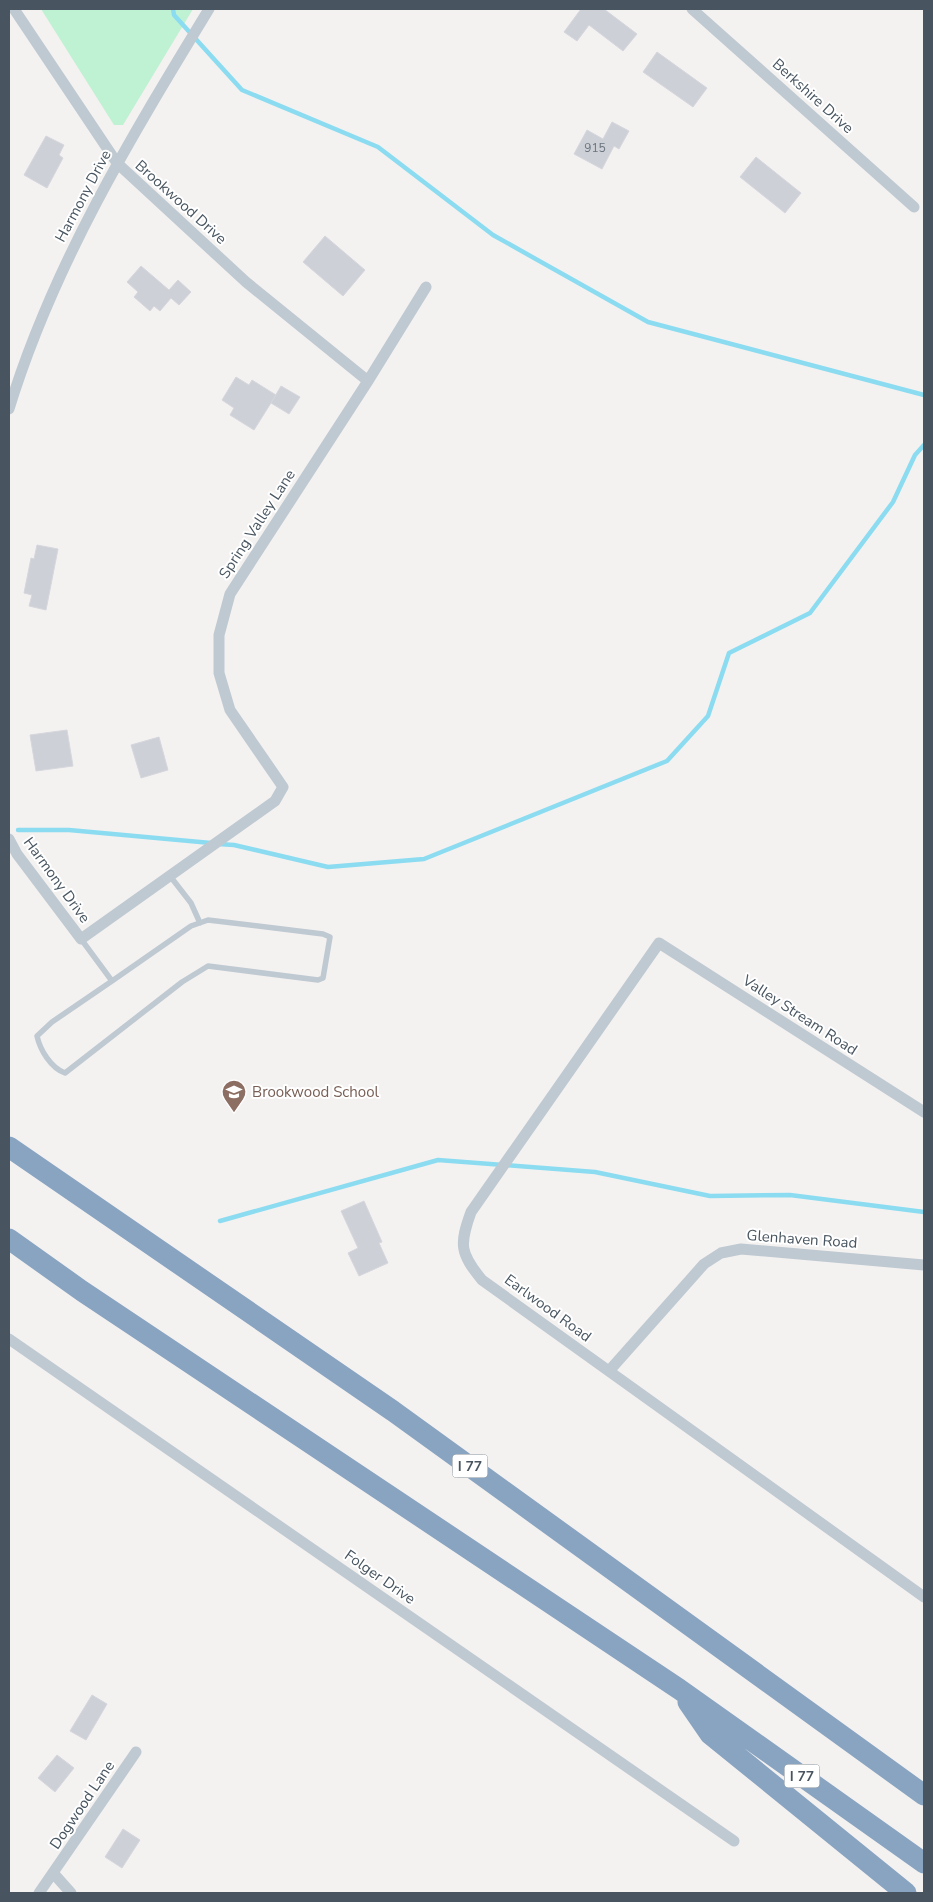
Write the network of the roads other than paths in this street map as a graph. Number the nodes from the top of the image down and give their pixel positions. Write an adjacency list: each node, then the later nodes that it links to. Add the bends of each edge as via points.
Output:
1 (14, 9): 4 (street, Brookwood Drive)
2 (209, 9): 4 (street, Harmony Drive)
3 (692, 9): 5 (street, Berkshire Drive)
4 (117, 163): 7 (street, Brookwood Drive, via 246,282); 8 (street, Harmony Drive, via 63,265 23,362)
5 (914, 207)
6 (426, 287): 7 (street)
7 (368, 381): 10 (street, Spring Valley Lane, via 230,594 219,635 219,673 230,710 283,787 275,801)
8 (9, 409)
9 (9, 839): 12 (street, Harmony Drive)
10 (170, 876): 11 (lane, via 191,902); 12 (street, Spring Valley Lane)
11 (200, 923): 14 (lane, via 153,950); 14 (lane, via 208,920 323,934 330,938 323,978 318,980 208,966 182,982 64,1073 57,1070 39,1046 37,1036)
12 (81, 939): 14 (lane)
13 (659, 943): 15 (street, Valley Stream Road); 20 (street, Earlwood Road, via 471,1212 462,1236 466,1260 482,1280)
14 (112, 981)
15 (924, 1112)
16 (9, 1147): 24 (highway, I 77, via 393,1411)
17 (9, 1239): 22 (highway, I 77, via 90,1297)
18 (924, 1265): 20 (street, Glenhaven Road, via 742,1249 721,1252 704,1264)
19 (9, 1339): 25 (street, Folger Drive)
20 (609, 1371): 21 (street, Earlwood Road)
21 (924, 1597)
22 (679, 1689): 26 (highway, I 77); 30 (highway, via 710,1734)
23 (136, 1752): 27 (street, Dogwood Lane)
24 (924, 1794)
25 (734, 1841)
26 (924, 1863)
27 (54, 1874): 28 (street, Dogwood Lane); 29 (street)
28 (39, 1893)
29 (71, 1893)
30 (906, 1893)

